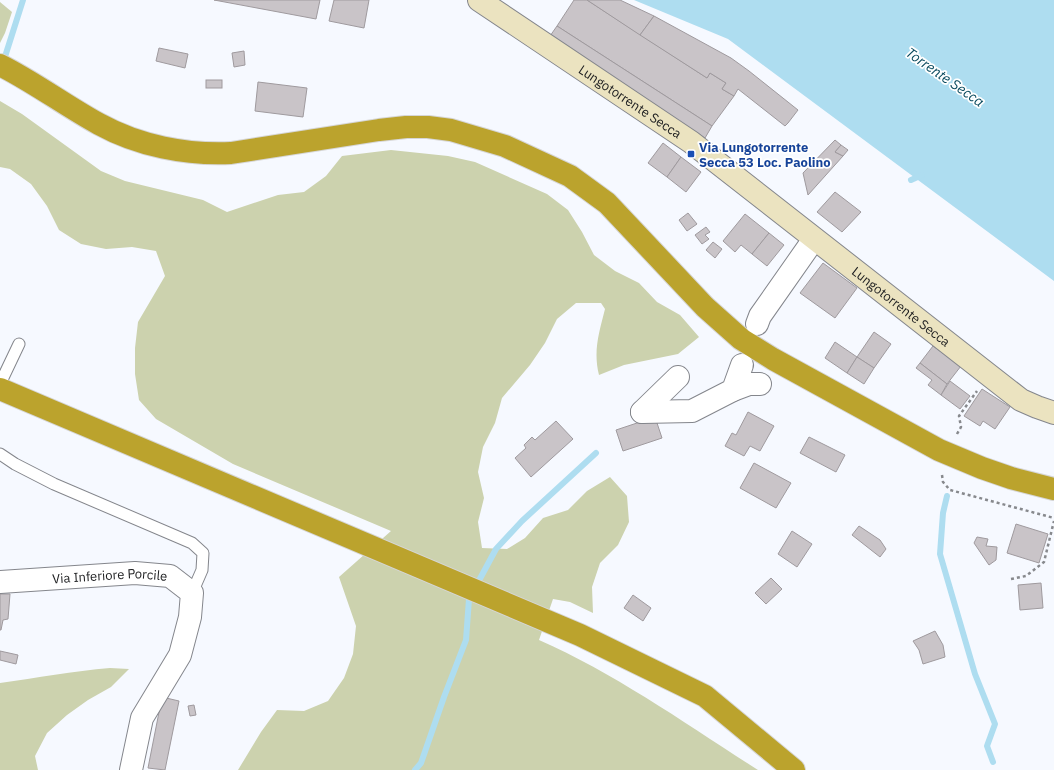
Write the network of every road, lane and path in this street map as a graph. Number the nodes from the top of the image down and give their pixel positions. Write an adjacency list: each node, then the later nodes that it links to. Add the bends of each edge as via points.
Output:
1 (479, 0): 3 (main road, Lungotorrente Secca, via 691,142)
2 (0, 65): 17 (highway, via 100,124 167,149 211,154 231,153 406,127 451,130 505,146 570,176 607,204 705,307 747,343 940,450 982,468)
3 (814, 239): 4 (street); 7 (main road, Lungotorrente Secca)
4 (757, 324)
5 (19, 344): 9 (lane)
6 (742, 365): 12 (street)
7 (988, 374): 13 (main road, Lungotorrente Secca, via 1021,400); 14 (path, via 959,416 961,426)
8 (678, 377): 12 (street, via 642,412 692,411)
9 (0, 384)
10 (760, 384): 12 (street, via 749,384)
11 (0, 389): 23 (highway, via 580,635 705,696)
12 (733, 390)
13 (1054, 413)
14 (957, 434)
15 (0, 454): 21 (lane, via 54,484 192,543 203,553 202,570)
16 (941, 472): 18 (path, via 943,482 950,490)
17 (1054, 489)
18 (1054, 520): 19 (path, via 1044,562 1026,576)
19 (1011, 579)
20 (0, 582): 21 (street, Via Inferiore Porcile, via 135,573 170,576)
21 (192, 593): 22 (street, via 190,617 180,655 142,718)
22 (131, 770)
23 (794, 770)

